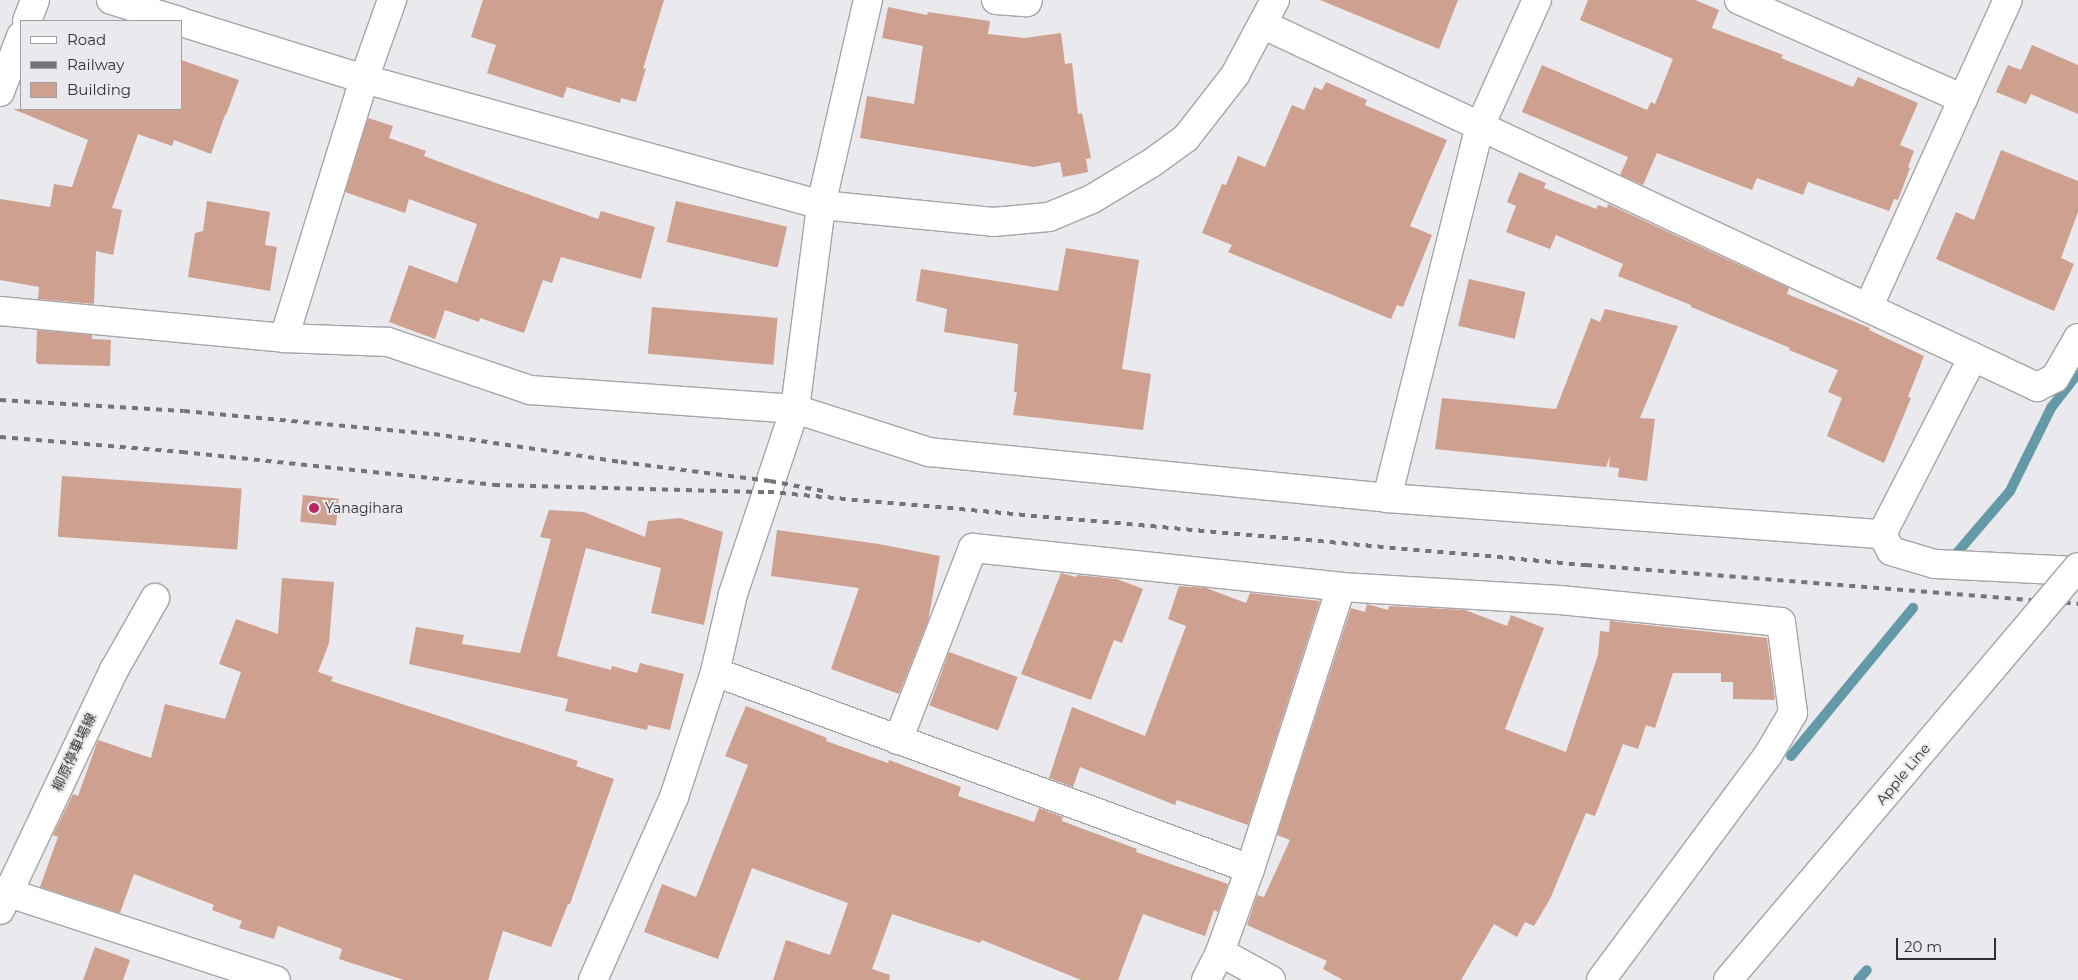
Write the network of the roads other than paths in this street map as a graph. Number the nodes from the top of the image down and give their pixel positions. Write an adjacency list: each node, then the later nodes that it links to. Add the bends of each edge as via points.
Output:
1 (35, 0): 12 (main road)
2 (111, 0): 13 (main road)
3 (392, 0): 17 (main road)
4 (868, 0): 21 (main road)
5 (996, 0): 6 (main road)
6 (1028, 0)
7 (1275, 0): 15 (main road)
8 (1537, 0): 20 (main road)
9 (1739, 0): 11 (main road)
10 (2008, 0): 19 (main road)
11 (1776, 7): 19 (main road)
12 (27, 20)
13 (174, 20)
14 (182, 23): 17 (main road)
15 (1264, 25): 20 (main road); 21 (main road, via 1235,75 1186,138 1153,162 1083,203 1049,216 993,222)
16 (20, 39): 18 (main road)
17 (364, 79): 21 (main road); 24 (main road)
18 (0, 92)
19 (1963, 99): 22 (main road)
20 (1480, 126): 22 (main road); 28 (main road)
21 (821, 205): 27 (main road)
22 (1868, 308): 26 (main road)
23 (0, 311): 24 (main road)
24 (284, 338): 27 (main road, via 388,342 530,390)
25 (2078, 338): 26 (main road, via 2055,378 2038,387)
26 (1973, 357): 29 (main road)
27 (795, 409): 28 (main road, via 929,452); 33 (main road, via 733,594)
28 (1387, 498): 29 (main road)
29 (1882, 534): 30 (main road, via 1891,551 1935,564)
30 (2078, 569): 43 (main road, Apple Line, bridge)
31 (1342, 586): 34 (main road, via 973,548); 35 (main road); 42 (main road, via 1560,600 1781,622 1793,713 1768,755)
32 (155, 598): 36 (main road, 柳原停車場線, via 114,670)
33 (715, 672): 34 (main road); 39 (main road, via 674,797)
34 (898, 740): 35 (main road)
35 (1250, 869): 37 (main road)
36 (3, 897): 38 (main road)
37 (1220, 952): 40 (main road); 41 (main road)
38 (276, 980)
39 (593, 980)
40 (1206, 980)
41 (1271, 980)
42 (1601, 980)
43 (1728, 980)

